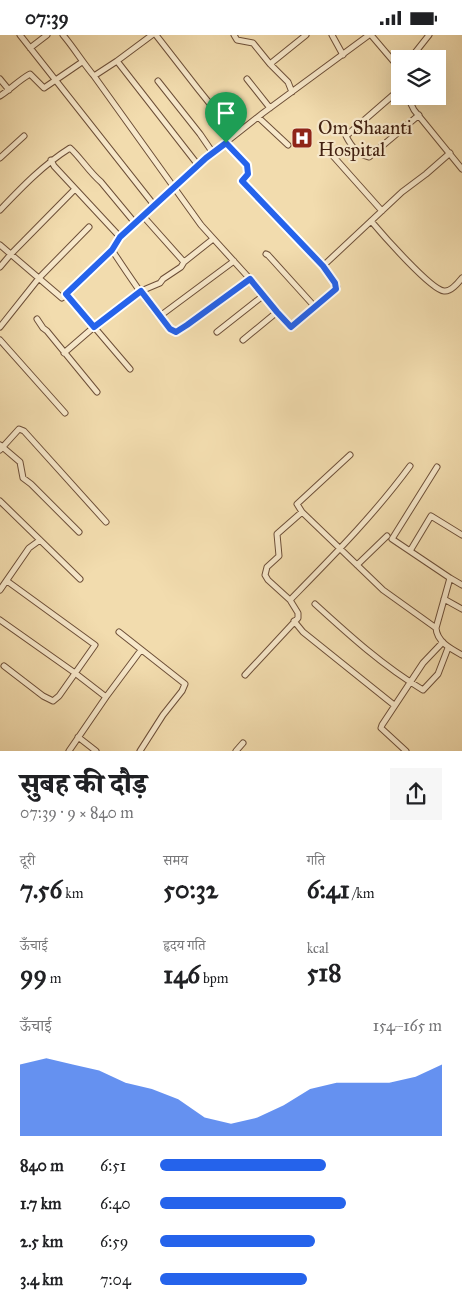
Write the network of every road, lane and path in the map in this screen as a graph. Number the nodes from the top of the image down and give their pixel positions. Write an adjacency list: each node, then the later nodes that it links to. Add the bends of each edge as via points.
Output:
1 (20, 35): 11 (street)
2 (47, 35): 11 (street)
3 (63, 35): 16 (street)
4 (152, 35): 15 (street)
5 (156, 35): 31 (street)
6 (234, 35): 17 (street, via 238,40 253,43)
7 (306, 35): 17 (street)
8 (332, 35): 13 (street)
9 (370, 35): 13 (street); 14 (street)
10 (428, 35): 12 (street)
11 (30, 48): 21 (street)
12 (417, 50)
13 (343, 55): 24 (street)
14 (391, 59)
15 (117, 61): 18 (street); 42 (street)
16 (82, 62): 18 (street); 21 (street)
17 (270, 64): 24 (street, via 288,82)
18 (94, 76): 44 (street)
19 (0, 79): 23 (street)
20 (247, 79): 28 (street)
21 (55, 80): 23 (street, via 44,88 30,74); 46 (street)
22 (158, 81): 35 (street)
23 (9, 90): 25 (street)
24 (292, 91): 28 (street)
25 (0, 96)
26 (391, 97): 29 (street, via 346,137 362,155 369,157)
27 (413, 105): 29 (street)
28 (270, 108): 30 (street)
29 (419, 115): 36 (street)
30 (258, 117): 31 (street); 34 (street)
31 (235, 135): 33 (street)
32 (24, 136): 38 (street)
33 (226, 143): 35 (street); 61 (street, via 247,165 248,174 242,181)
34 (288, 145)
35 (212, 153): 42 (street)
36 (450, 153): 41 (street); 48 (street)
37 (333, 156): 48 (street)
38 (0, 158)
39 (462, 158): 41 (street)
40 (51, 160): 45 (street); 47 (street); 51 (street, via 70,148)
41 (457, 163): 43 (street)
42 (198, 165): 44 (street)
43 (462, 169)
44 (174, 188): 46 (street); 54 (street)
45 (75, 189): 53 (street); 57 (street)
46 (154, 205): 49 (street)
47 (0, 210)
48 (382, 211): 50 (street)
49 (143, 216): 51 (street); 60 (street)
50 (371, 221): 61 (street); 64 (street, via 428,281 442,291 448,291)
51 (135, 223): 53 (street)
52 (89, 227): 63 (street)
53 (120, 237): 56 (street)
54 (214, 239): 59 (street); 60 (street)
55 (0, 245): 57 (street)
56 (112, 250): 66 (street); 67 (street)
57 (11, 253): 62 (street); 63 (street)
58 (266, 254): 69 (street)
59 (234, 261): 65 (street); 71 (street)
60 (184, 262): 66 (street, via 160,283)
61 (323, 266): 69 (street, via 336,289)
62 (0, 267)
63 (39, 278): 67 (street, via 62,298); 73 (street)
64 (462, 278)
65 (250, 279): 68 (street); 71 (street, via 176,332)
66 (141, 291): 71 (street); 74 (street)
67 (66, 294): 74 (street)
68 (264, 295): 70 (street); 75 (street)
69 (315, 307): 70 (street, via 291,327)
70 (277, 312): 77 (street)
71 (160, 316)
72 (37, 319): 78 (street)
73 (0, 327)
74 (94, 327): 78 (street); 79 (street)
75 (217, 331)
76 (0, 340): 81 (street)
77 (243, 340)
78 (64, 353): 80 (street)
79 (130, 369)
80 (97, 393)
81 (66, 413)
82 (1, 447): 88 (street, via 19,429 24,431); 89 (street, via 20,462 23,478)
83 (350, 455): 87 (street, via 297,504)
84 (410, 466): 93 (street)
85 (437, 467): 94 (street, via 392,539)
86 (0, 501): 92 (street)
87 (302, 512): 93 (street); 102 (street, via 277,533 279,556 267,567 265,575)
88 (106, 522)
89 (79, 532)
90 (462, 535): 94 (street, via 430,516)
91 (387, 536): 95 (street)
92 (40, 540): 96 (street); 98 (street, via 29,548)
93 (340, 549): 95 (street); 102 (street)
94 (410, 551): 97 (street)
95 (357, 565): 107 (street, via 383,590)
96 (80, 579)
97 (450, 579): 99 (street); 101 (street)
98 (7, 581): 100 (street); 114 (street, via 95,645)
99 (462, 585)
100 (0, 590)
101 (444, 599): 104 (street); 107 (street)
102 (290, 600): 106 (street, via 298,613)
103 (315, 604): 116 (street, via 368,651)
104 (462, 609)
105 (0, 620): 114 (street)
106 (294, 621): 115 (street); 118 (street, via 303,632)
107 (436, 628): 109 (street, via 436,635)
108 (119, 633): 111 (street)
109 (443, 642): 110 (street); 116 (street)
110 (448, 648): 112 (street); 116 (street, via 438,674 423,690)
111 (141, 650): 117 (street); 123 (street, via 186,684)
112 (462, 655)
113 (4, 667): 114 (street, via 53,701)
114 (75, 673): 117 (street)
115 (245, 675)
116 (410, 682): 118 (street)
117 (106, 697): 119 (street)
118 (394, 705): 125 (street, via 381,728)
119 (78, 737): 121 (street); 122 (street)
120 (244, 743): 124 (street)
121 (69, 751)
122 (96, 751)
123 (140, 751)
124 (236, 751)
125 (406, 751)

